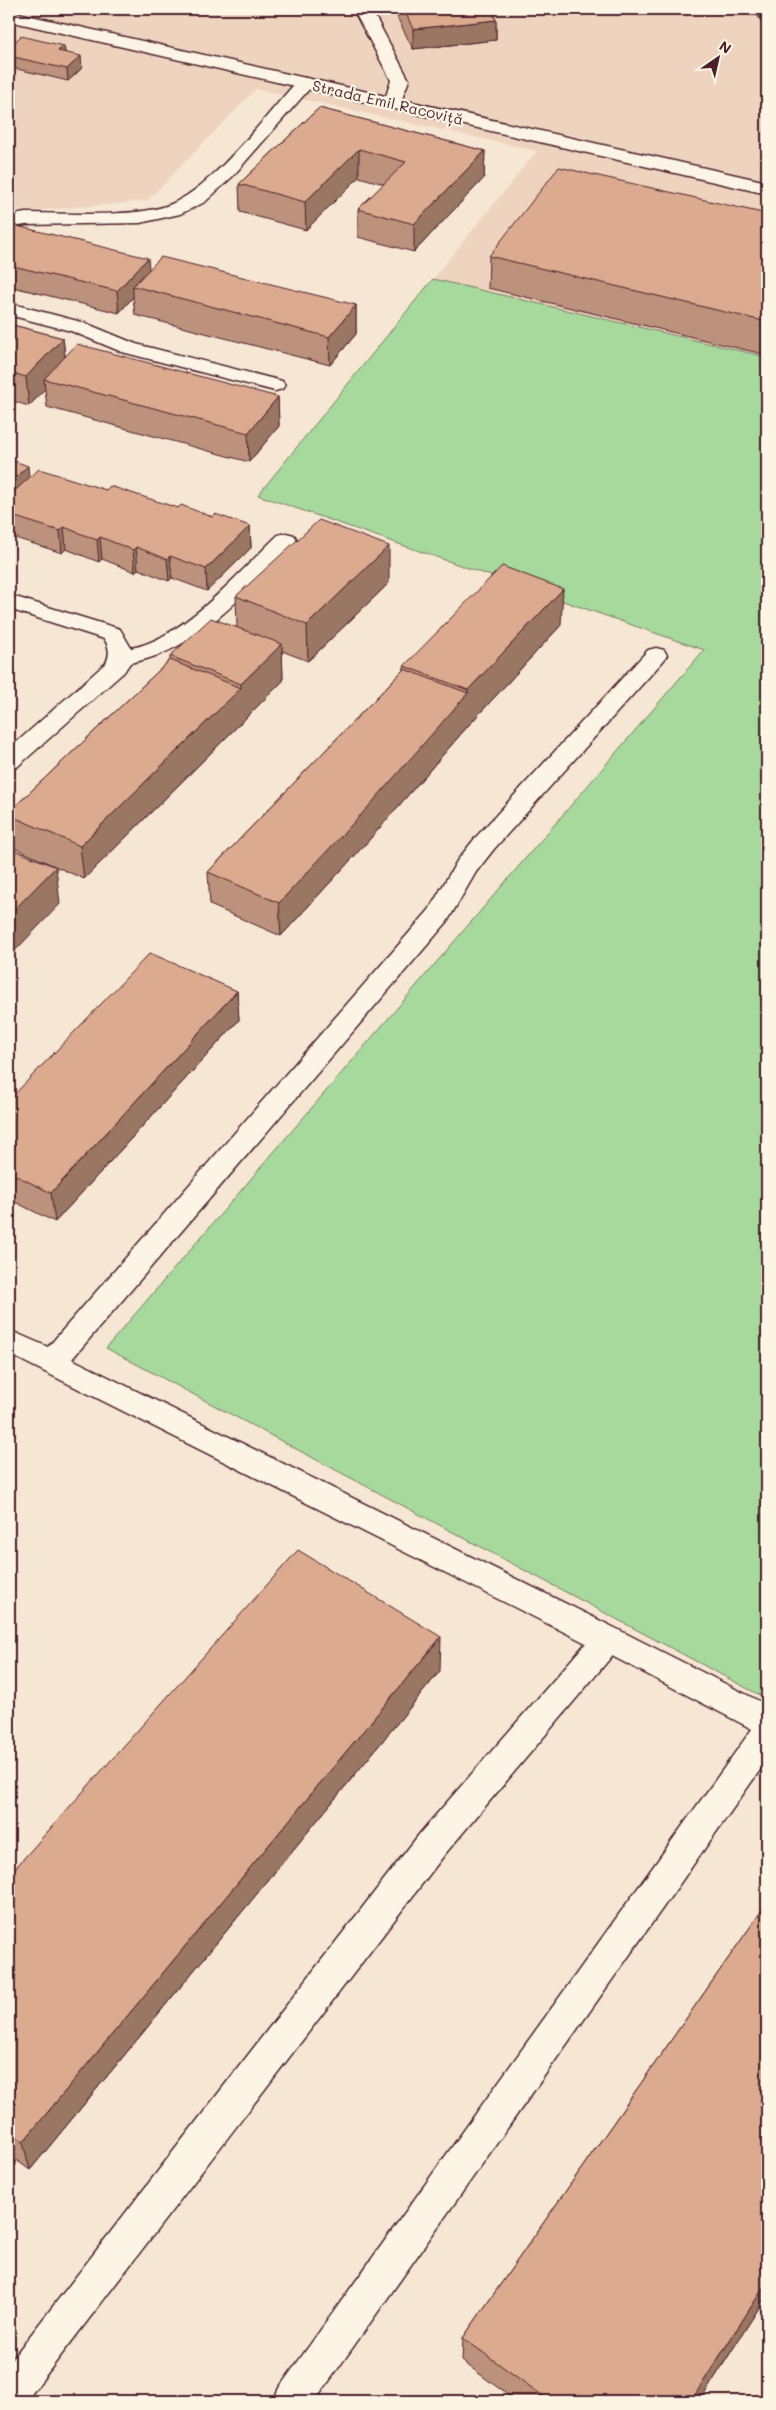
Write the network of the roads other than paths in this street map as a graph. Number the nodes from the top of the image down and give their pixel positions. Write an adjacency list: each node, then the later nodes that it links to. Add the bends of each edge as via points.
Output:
1 (362, 9): 4 (street, via 400,80)
2 (9, 16): 3 (street, Strada Emil Racoviță)
3 (305, 83): 4 (street, Strada Emil Racoviță); 6 (street, via 226,173 198,198 173,210 140,217)
4 (393, 103): 5 (street, Strada Emil Racoviță)
5 (767, 188)
6 (9, 222)
7 (9, 309): 8 (street, via 78,328 129,348)
8 (275, 385)
9 (286, 540): 12 (street, via 176,639 152,651)
10 (9, 602): 12 (street, via 112,634 119,641)
11 (656, 655): 15 (street, via 485,843 466,867 438,916)
12 (121, 657): 13 (street, via 116,667)
13 (9, 762)
14 (9, 1341): 15 (street)
15 (52, 1362): 16 (street)
16 (608, 1639): 17 (street); 19 (street, via 433,1843)
17 (767, 1720)
18 (767, 1734): 20 (street)
19 (9, 2393)
20 (292, 2401)

